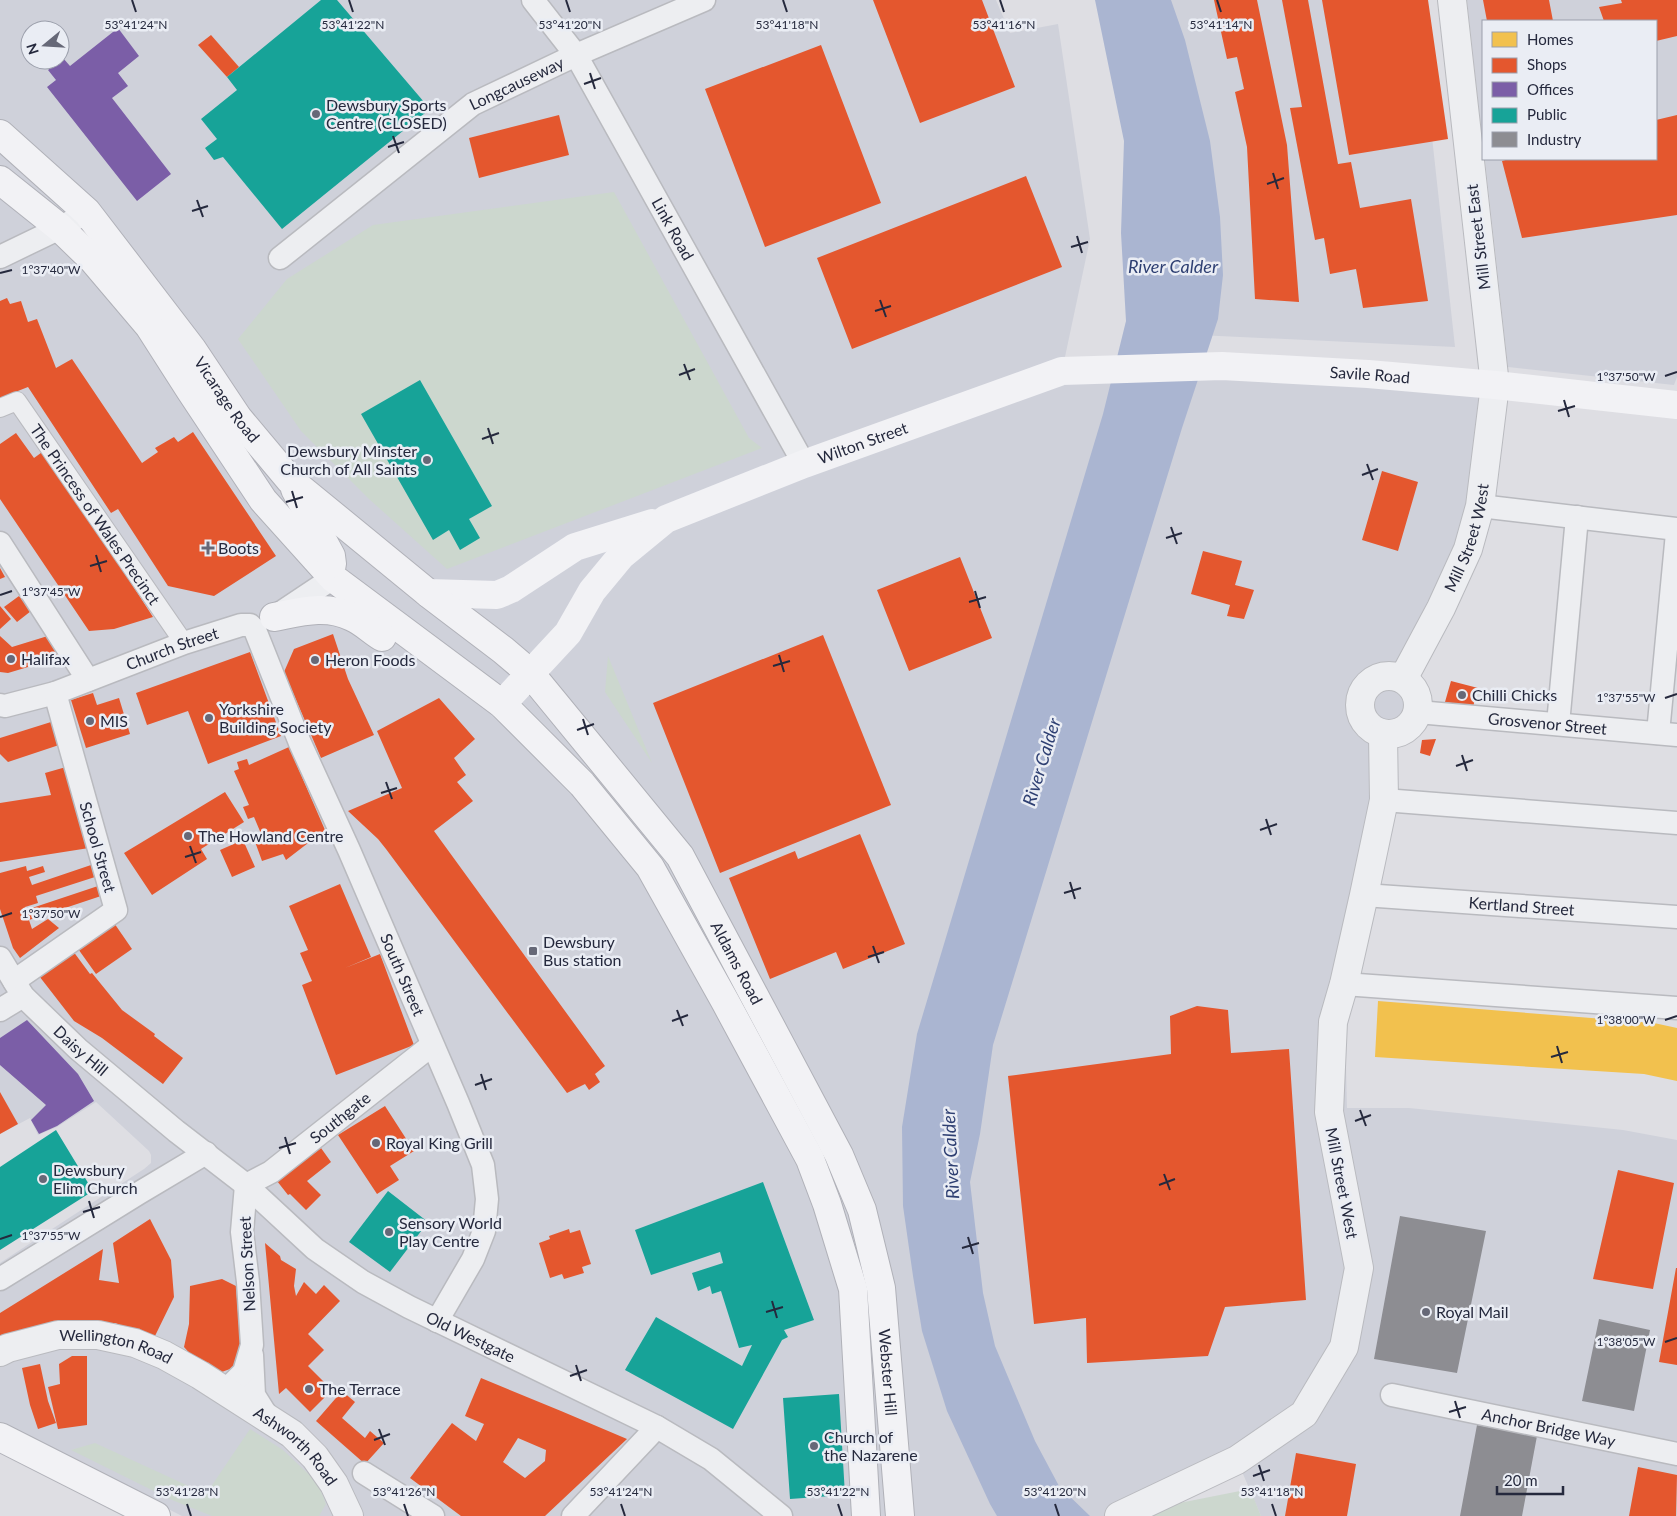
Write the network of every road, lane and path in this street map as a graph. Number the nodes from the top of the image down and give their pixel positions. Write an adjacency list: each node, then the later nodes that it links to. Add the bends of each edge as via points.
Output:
1 (533, 0): 4 (street, Link Road)
2 (704, 0): 4 (street, Longcauseway)
3 (1452, 0): 12 (street, Mill Street East)
4 (576, 55): 10 (street, Longcauseway, via 473,104); 15 (street, Link Road)
5 (0, 134): 7 (main road, Vicarage Road)
6 (0, 180): 8 (main road, Vicarage Road)
7 (87, 212): 8 (street); 16 (main road, Vicarage Road, via 192,349 238,418)
8 (60, 228): 9 (street); 22 (main road, Vicarage Road, via 93,260 149,326 263,500)
9 (0, 257)
10 (280, 258)
11 (1062, 371): 12 (main road, Savile Road, via 1222,366); 15 (main road, Wilton Street)
12 (1495, 385): 13 (main road, Savile Road); 17 (street, Mill Street West)
13 (1676, 403)
14 (0, 408): 25 (street, The Princess of Wales Precinct, via 17,401)
15 (804, 464): 19 (main road, Wilton Street)
16 (290, 480): 22 (main road, via 331,556); 23 (main road, Vicarage Road)
17 (1480, 506): 18 (street); 28 (street, Mill Street West, via 1468,548 1441,608)
18 (1578, 517): 20 (street); 34 (street)
19 (666, 519): 23 (main road, Wilton Street, via 575,548 497,595); 27 (main road, Wilton Street, via 620,556 592,591 568,633)
20 (1677, 531): 36 (street)
21 (0, 543): 29 (street)
22 (333, 578): 24 (street); 26 (main road, Vicarage Road)
23 (428, 593): 27 (main road, Vicarage Road)
24 (265, 624): 25 (street, Church Street, via 241,625); 26 (main road, via 308,610 339,612 353,617 418,664); 46 (street, South Street, via 300,743 350,850)
25 (184, 643): 29 (street, Church Street)
26 (450, 665): 31 (main road, Vicarage Road)
27 (530, 673): 31 (main road, Wilton Street); 51 (main road, Aldams Road, via 680,856 838,1155 862,1210)
28 (1402, 678): 33 (street, via 1414,689); 35 (street, via 1386,675 1377,678 1369,682 1361,697 1362,716 1374,730)
29 (88, 680): 30 (street, Church Street)
30 (55, 693): 32 (street, Church Street); 43 (street, School Street, via 116,910)
31 (502, 704): 52 (main road, Aldams Road, via 582,784 650,866 810,1159)
32 (0, 705)
33 (1418, 712): 34 (street, Grosvenor Street); 35 (street, via 1407,728)
34 (1558, 724): 36 (street, Grosvenor Street)
35 (1384, 734): 37 (street, Mill Street West)
36 (1668, 734)
37 (1384, 800): 38 (street); 39 (street, Mill Street West)
38 (1677, 824)
39 (1364, 895): 40 (street, Kertland Street); 42 (street, Mill Street West)
40 (1677, 917)
41 (0, 958): 43 (street, Daisy Hill)
42 (1344, 984): 44 (street); 64 (street, Mill Street West, via 1333,1022 1329,1112 1359,1268 1344,1348 1304,1414 1237,1460)
43 (18, 989): 45 (street); 47 (street, Daisy Hill, via 78,1049)
44 (1677, 1008)
45 (0, 1010)
46 (432, 1045): 49 (street, Southgate, via 271,1172); 53 (street, South Street, via 482,1165 487,1199 484,1231 473,1259)
47 (176, 1130): 48 (street, Old Westgate)
48 (206, 1153): 49 (street, Old Westgate); 50 (street)
49 (246, 1184): 53 (street, Old Westgate, via 315,1249 363,1282); 54 (street, Nelson Street, via 242,1232)
50 (0, 1279)
51 (881, 1288): 70 (main road, Webster Hill)
52 (853, 1289): 63 (main road, Webster Hill)
53 (437, 1321): 59 (street, Old Westgate)
54 (252, 1344): 56 (street, Nelson Street, via 244,1372); 58 (street, Nelson Street, via 254,1395)
55 (0, 1352): 56 (street, Wellington Road, via 58,1335 98,1335 135,1342)
56 (225, 1391): 58 (street, Ashworth Road)
57 (1392, 1395): 61 (street, Anchor Bridge Way)
58 (280, 1427): 66 (street, Ashworth Road, via 315,1457 334,1484)
59 (657, 1427): 68 (street); 69 (street, Old Westgate, via 711,1459)
60 (0, 1437): 65 (main road)
61 (1677, 1454)
62 (364, 1473): 67 (street)
63 (861, 1510)
64 (1126, 1513)
65 (156, 1516)
66 (349, 1516)
67 (433, 1516)
68 (573, 1516)
69 (781, 1516)
70 (900, 1516)

